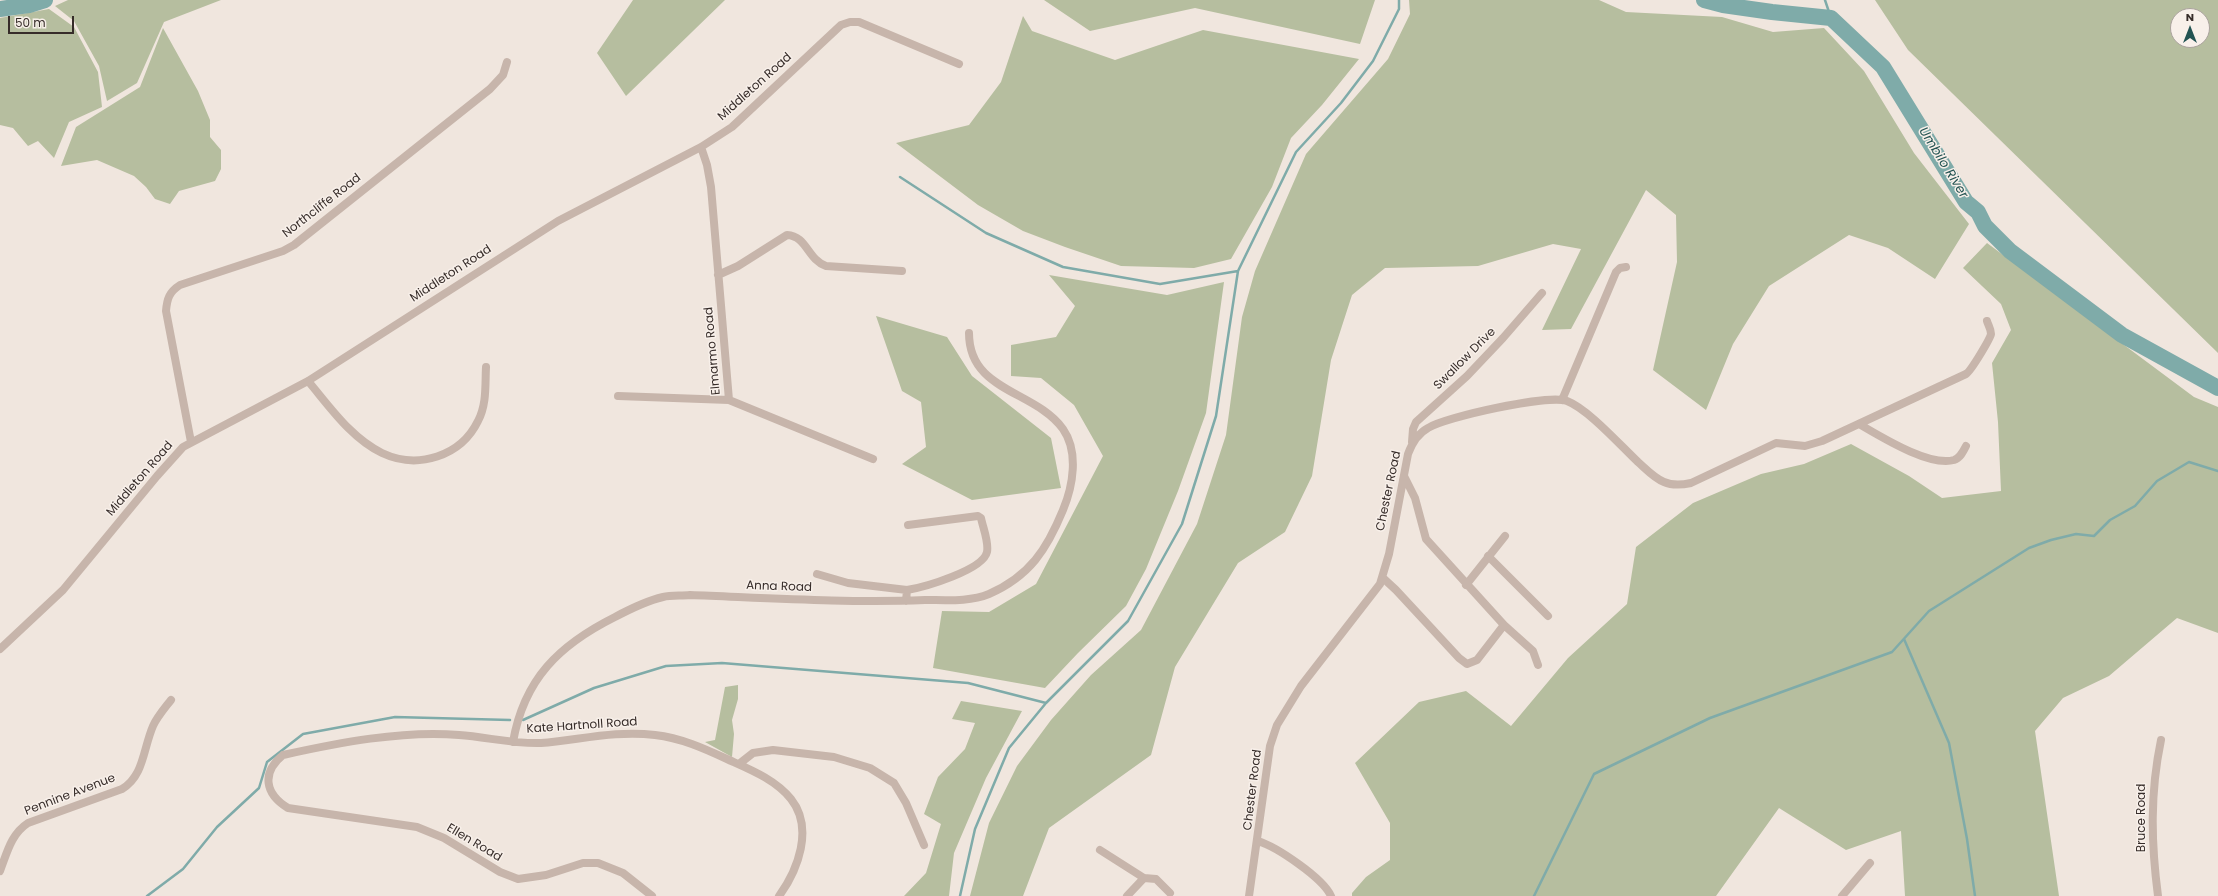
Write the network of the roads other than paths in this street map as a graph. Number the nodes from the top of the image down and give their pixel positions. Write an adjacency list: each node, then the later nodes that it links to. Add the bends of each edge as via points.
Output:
1 (507, 62): 16 (street, Northcliffe Road, via 503,75 490,89 294,245 171,290 166,301 166,311)
2 (959, 64): 3 (street, Middleton Road, via 866,25 853,21 846,23 836,28 736,124)
3 (701, 147): 6 (street, Elmarmo Road, via 711,187); 11 (street, Middleton Road, via 558,221)
4 (1626, 267): 14 (street, via 1616,272)
5 (902, 271): 6 (street, via 826,266 815,260 800,239 787,235 738,266)
6 (718, 275): 13 (street, Elmarmo Road)
7 (1542, 293): 17 (street, Swallow Drive, via 1467,376 1416,422)
8 (1987, 321): 15 (street, via 1989,338 1969,372)
9 (969, 333): 28 (street, Anna Road, via 971,352 980,368 1002,387 1046,412 1063,430 1070,445 1073,465 1071,489 1046,548 1016,579 977,598)
10 (486, 367): 11 (street, via 485,400 479,420 467,438 444,455 426,461 404,460 382,453 351,431)
11 (308, 382): 16 (street, Middleton Road)
12 (618, 396): 13 (street)
13 (729, 400): 19 (street, Elmarmo Road)
14 (1562, 400): 15 (street, Chester Road, via 1581,410 1648,472 1676,485 1691,483 1776,443 1805,446); 17 (street, Chester Road, via 1544,400 1446,420 1423,431)
15 (1859, 424): 18 (street, via 1911,453 1935,459 1954,460 1962,454)
16 (191, 442): 31 (street, Middleton Road, via 175,454 63,590)
17 (1412, 442): 20 (street, Chester Road)
18 (1966, 446)
19 (873, 459)
20 (1404, 476): 25 (street, Chester Road); 26 (street, via 1415,498 1426,539)
21 (908, 525): 27 (street, via 978,516 981,518 987,549 984,558 974,567)
22 (1505, 536): 23 (street)
23 (1488, 556): 26 (street); 29 (street)
24 (818, 574): 27 (street, via 848,583)
25 (1383, 578): 30 (street, via 1458,658 1467,664 1477,660); 38 (street, Chester Road, via 1373,596 1301,686 1277,726 1270,746)
26 (1466, 585): 30 (street)
27 (907, 590): 28 (street)
28 (906, 601): 35 (street, Anna Road, via 690,595 663,597 636,606 594,627 558,654 541,674 528,696 520,712)
29 (1548, 616)
30 (1504, 625): 32 (street, via 1533,651)
31 (0, 649)
32 (1538, 665)
33 (171, 700): 42 (street, Pennine Avenue, via 153,726 132,783 19,828)
34 (2161, 740): 51 (street, Bruce Road, via 2152,796 2152,845)
35 (513, 742): 36 (street, Kate Hartnoll Road, via 541,743 608,734 654,735 686,741); 37 (street, Kate Hartnoll Road, via 459,735 403,736 307,749 283,755 277,760 269,777 270,791)
36 (739, 764): 39 (street, via 753,753 773,750 834,757 870,768 894,783 906,803); 46 (street, Kate Hartnoll Road, via 780,788 794,803 798,816 801,834 799,856 789,883)
37 (275, 800): 45 (street, Ellen Road, via 288,808 298,810 417,827 444,838 511,877 531,878 579,864 598,863 623,873)
38 (1258, 841): 48 (street, Chester Road); 49 (street, via 1278,849 1321,883)
39 (924, 845)
40 (1100, 850): 43 (street)
41 (1870, 863): 50 (street)
42 (0, 871)
43 (1144, 878): 44 (street, via 1156,880); 47 (street)
44 (1170, 893)
45 (652, 896)
46 (779, 896)
47 (1127, 896)
48 (1249, 896)
49 (1331, 896)
50 (1842, 896)
51 (2158, 896)

